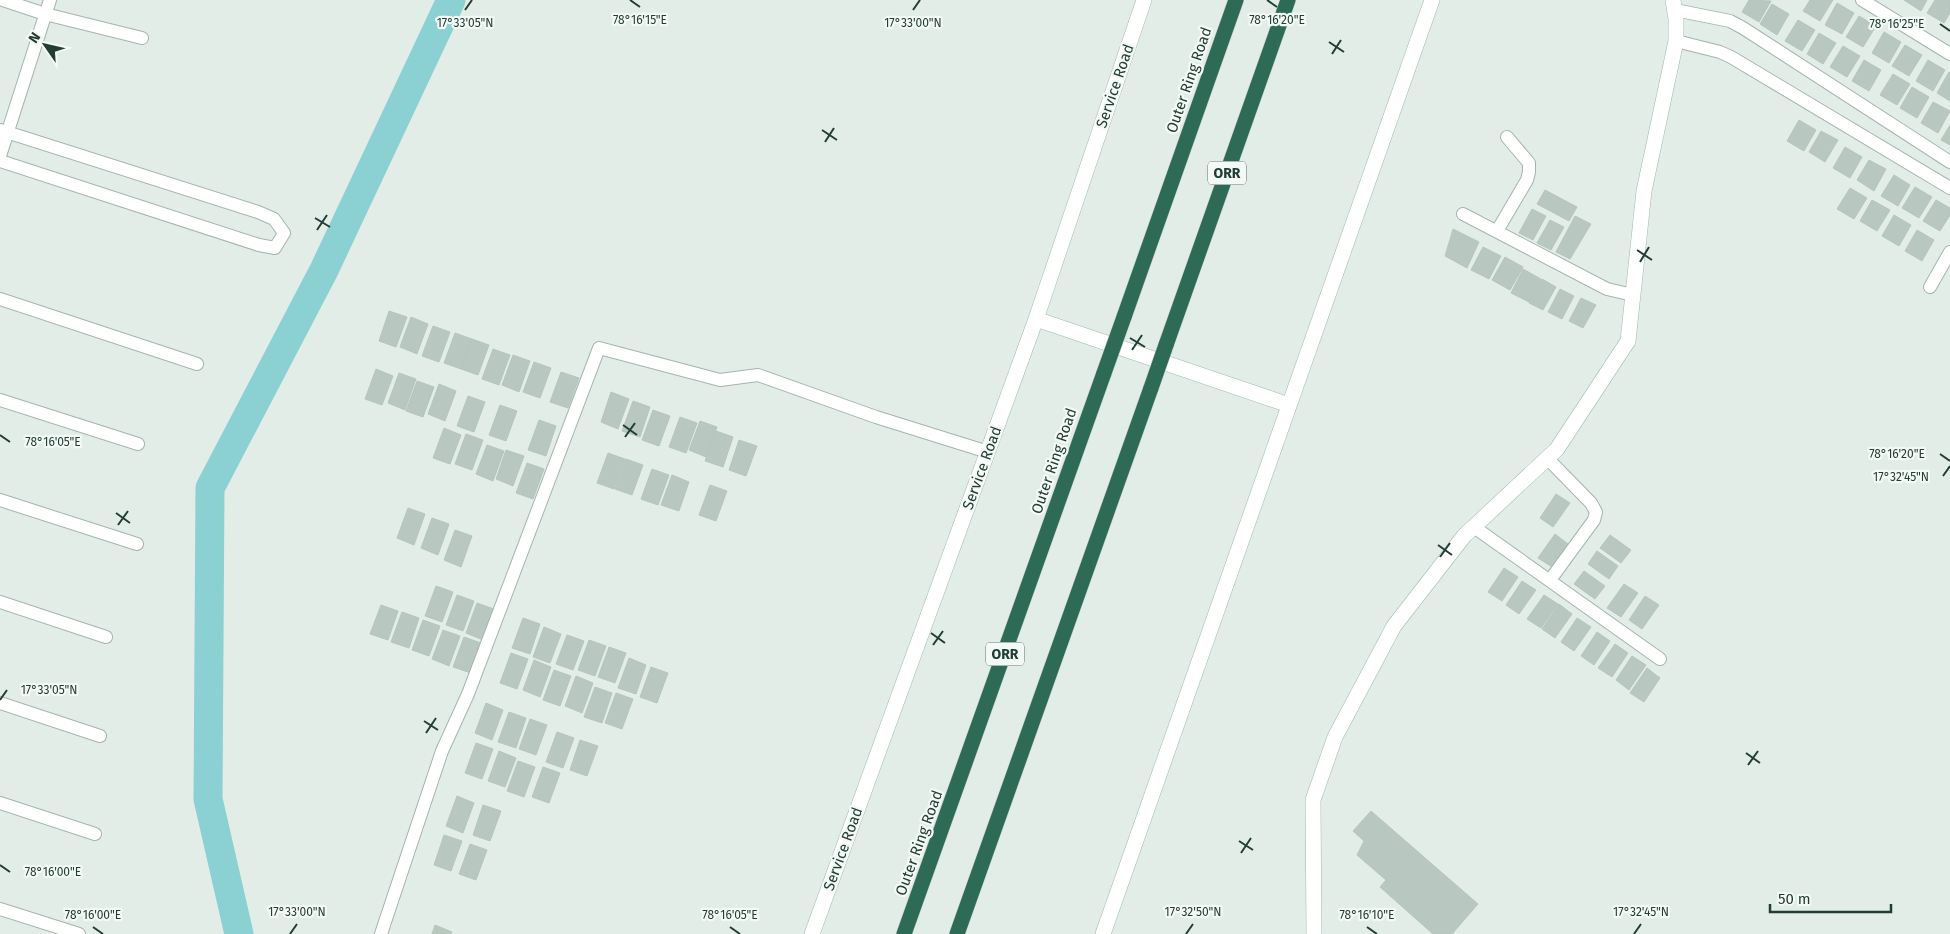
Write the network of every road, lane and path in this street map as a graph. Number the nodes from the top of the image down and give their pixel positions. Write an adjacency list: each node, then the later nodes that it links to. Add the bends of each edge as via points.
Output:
1 (3, 0): 9 (street)
2 (50, 0): 9 (street)
3 (1144, 0): 25 (main road, Service Road)
4 (1236, 0): 47 (highway, Outer Ring Road / ORR, bridge)
5 (1288, 0): 48 (highway, ORR, bridge)
6 (1432, 0): 28 (main road)
7 (1862, 0): 12 (street)
8 (1674, 5): 11 (main road); 17 (street, via 1744,28)
9 (45, 14): 10 (street); 13 (street)
10 (142, 38)
11 (1676, 41): 18 (street, via 1731,57); 23 (main road, via 1644,192)
12 (1950, 54)
13 (4, 132): 15 (street); 16 (street, via 258,212 274,219 284,234 275,248 259,245)
14 (1507, 137): 20 (street, via 1529,163 1529,172)
15 (0, 156)
16 (0, 161)
17 (1950, 162)
18 (1950, 188)
19 (1463, 214): 20 (street)
20 (1497, 232): 23 (street, via 1607,289)
21 (1950, 252): 22 (street)
22 (1930, 287)
23 (1633, 295): 31 (main road, via 1628,341 1557,449)
24 (0, 299): 26 (street)
25 (1036, 319): 28 (main road); 30 (main road, Service Road)
26 (198, 364)
27 (0, 400): 29 (street)
28 (1289, 405): 49 (main road)
29 (138, 444)
30 (988, 452): 45 (street, via 758,375 720,380 599,348 468,694 442,751); 46 (main road, Service Road)
31 (1547, 458): 33 (main road); 35 (street, via 1596,512 1594,520)
32 (0, 500): 34 (street)
33 (1474, 527): 35 (street); 50 (main road, via 1394,626 1335,737 1313,800)
34 (137, 544)
35 (1550, 580): 38 (street)
36 (0, 602): 37 (street)
37 (106, 637)
38 (1660, 659)
39 (0, 703): 40 (street)
40 (100, 736)
41 (0, 803): 42 (street)
42 (95, 834)
43 (0, 909): 44 (street)
44 (79, 934)
45 (381, 934)
46 (812, 934)
47 (904, 934)
48 (957, 934)
49 (1103, 934)
50 (1314, 934)

